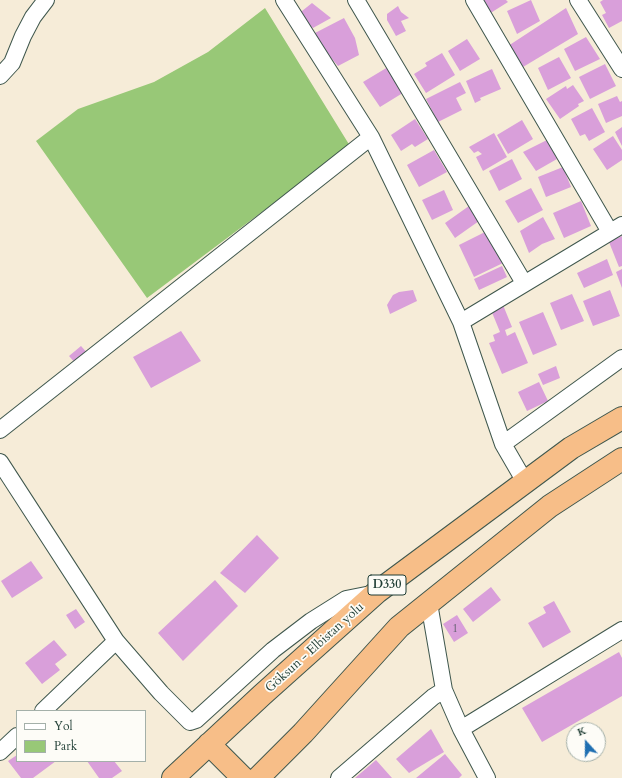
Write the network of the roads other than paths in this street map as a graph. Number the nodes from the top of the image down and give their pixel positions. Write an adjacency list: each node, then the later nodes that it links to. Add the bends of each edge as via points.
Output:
1 (46, 0): 7 (street, via 23,36 12,63)
2 (284, 0): 8 (street)
3 (356, 0): 10 (street)
4 (474, 0): 9 (street)
5 (578, 0): 6 (street)
6 (622, 69)
7 (0, 76)
8 (371, 137): 11 (street); 14 (street)
9 (616, 228): 10 (street)
10 (524, 283): 11 (street)
11 (461, 322): 15 (street)
12 (622, 358): 15 (street)
13 (622, 418): 18 (highway, Göksun - Elbistan yolu / D330, via 571,448)
14 (0, 430)
15 (503, 444): 18 (street)
16 (622, 460): 20 (highway, via 550,506)
17 (0, 462): 22 (street)
18 (525, 482): 19 (highway, Göksun - Elbistan yolu / D330)
19 (377, 592): 22 (street, via 346,599 311,621 273,650 201,716 190,722 161,693); 27 (highway, Göksun - Elbistan yolu / D330)
20 (429, 603): 23 (street); 31 (highway, via 399,627 303,733)
21 (622, 630): 25 (street)
22 (116, 640): 24 (street)
23 (444, 690): 25 (street); 32 (street)
24 (44, 710)
25 (462, 729): 33 (street)
26 (16, 737): 28 (street)
27 (208, 744): 29 (highway, Göksun - Elbistan yolu / D330); 30 (highway)
28 (0, 752)
29 (173, 778)
30 (243, 778)
31 (258, 778)
32 (339, 778)
33 (487, 778)

